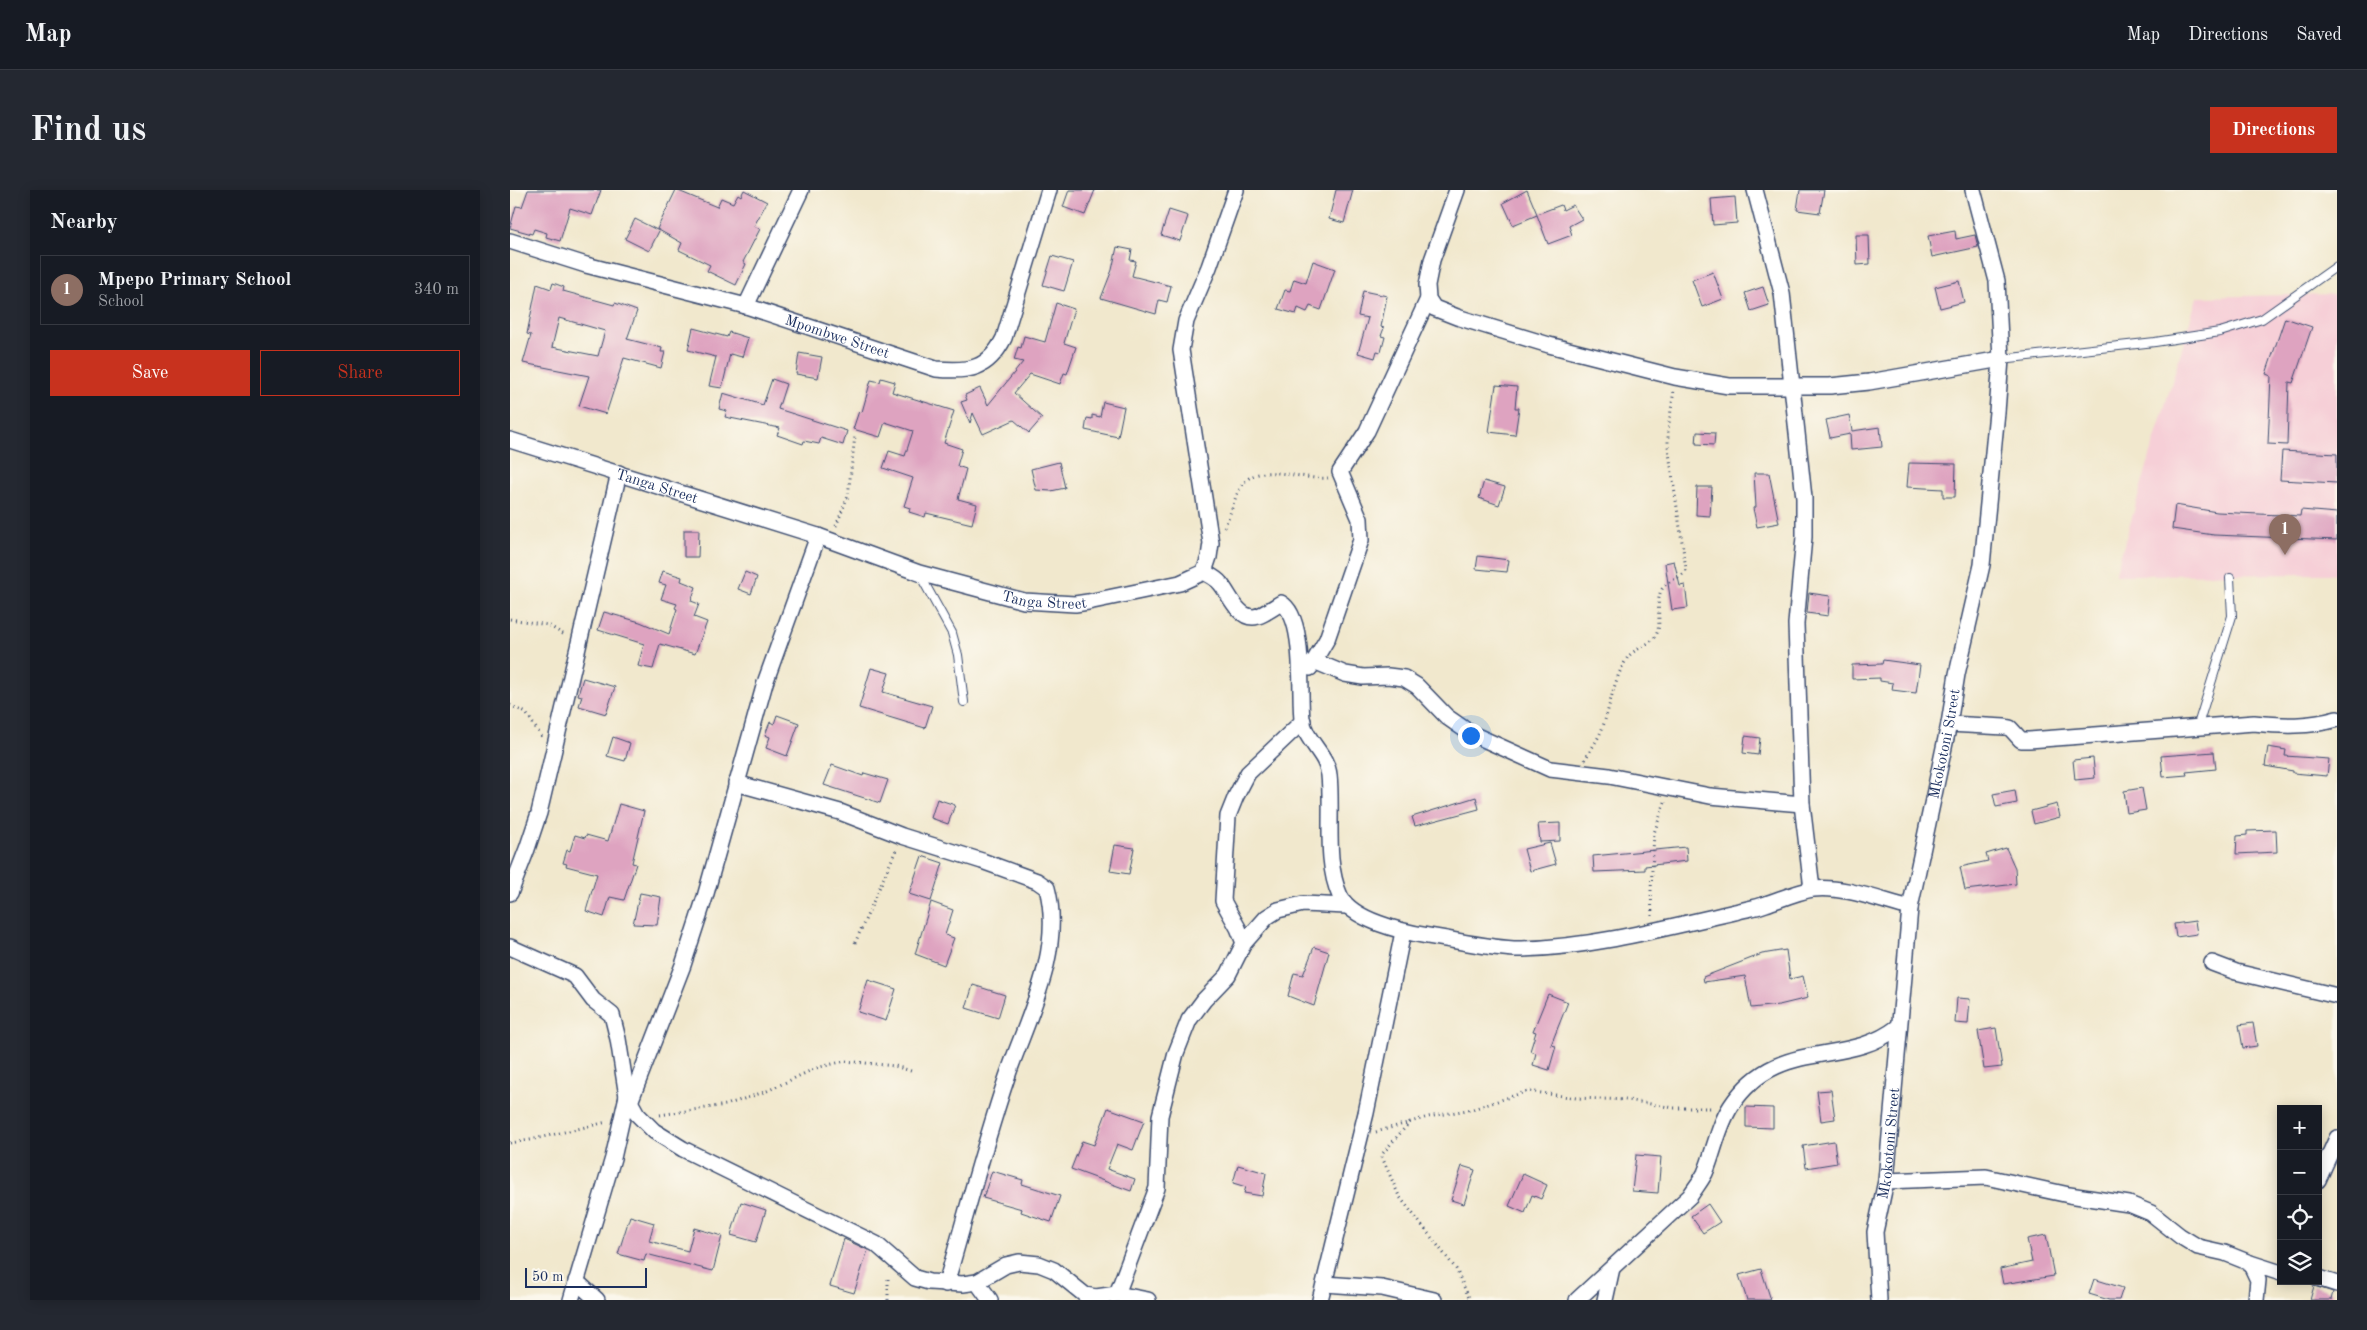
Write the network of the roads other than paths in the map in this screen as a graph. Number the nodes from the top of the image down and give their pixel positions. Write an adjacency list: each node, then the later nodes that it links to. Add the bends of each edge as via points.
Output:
1 (801, 190): 10 (street)
2 (1049, 190): 10 (street, Mpombwe Street, via 1004,338 996,354 983,365 963,371 936,369)
3 (1236, 190): 16 (street, via 1186,321 1181,350 1211,543)
4 (1457, 190): 9 (street, via 1432,260)
5 (1755, 190): 12 (street, via 1782,293)
6 (1973, 190): 11 (street, Mkokotoni Street, via 1997,281)
7 (510, 241): 10 (street, Mpombwe Street, via 586,265)
8 (2337, 266): 11 (lane, via 2262,319 2220,332)
9 (1428, 299): 12 (street, via 1434,308 1457,317 1549,345 1675,377 1729,386); 19 (street, via 1367,431 1340,472 1360,519 1361,540 1327,639)
10 (746, 306)
11 (2001, 358): 12 (street, via 1869,382); 24 (street, Mkokotoni Street, via 1982,564)
12 (1793, 388): 27 (street, via 1805,513 1796,624)
13 (510, 440): 14 (street, Tanga Street)
14 (619, 472): 15 (street, Tanga Street); 29 (street, via 536,822)
15 (823, 538): 17 (street, Tanga Street); 26 (street, via 765,683)
16 (1204, 572): 17 (street, Tanga Street, via 1180,583 1075,604 1024,601); 20 (street, via 1217,580 1245,614 1260,615 1281,603 1288,607 1293,616 1298,648)
17 (919, 573): 21 (lane, via 952,633)
18 (2230, 578): 25 (lane, via 2232,616)
19 (1314, 661): 20 (street); 27 (street, via 1345,674 1404,678 1417,686 1446,717 1470,733 1550,770 1749,801)
20 (1300, 687): 23 (street)
21 (964, 702)
22 (2337, 719): 25 (street, via 2289,726 2254,723)
23 (1302, 721): 30 (street, via 1312,744 1325,759 1329,773 1329,837 1339,894); 33 (street, via 1248,773 1228,816 1223,901)
24 (1949, 724): 25 (street, via 2010,728 2021,740); 31 (street, Mkokotoni Street)
25 (2197, 728)
26 (736, 783): 38 (street, via 683,965); 48 (street, via 840,812 1037,881 1047,888 1052,906 1046,966 1007,1077)
27 (1802, 804): 28 (street)
28 (1812, 889): 31 (street, via 1838,890); 32 (street, via 1764,905 1652,931 1554,946 1519,949)
29 (510, 893)
30 (1346, 906): 32 (street); 33 (street, via 1303,904 1278,910)
31 (1910, 908): 37 (street, Mkokotoni Street)
32 (1403, 932): 49 (street, via 1361,1135)
33 (1244, 943): 51 (street, via 1228,975 1189,1020 1176,1053 1160,1116 1157,1188)
34 (510, 947): 38 (street, via 575,976 593,1000 612,1015)
35 (2212, 963): 36 (street, via 2236,972)
36 (2337, 996)
37 (1898, 1027): 41 (street, Mkokotoni Street); 43 (street, via 1878,1040 1780,1063 1759,1076 1731,1106 1704,1174 1690,1196)
38 (632, 1104): 46 (street, via 622,1118); 48 (street, via 654,1131 683,1149 876,1244 915,1278)
39 (2337, 1138): 40 (street)
40 (2322, 1171)
41 (1886, 1181): 42 (street, via 1986,1177 2119,1202 2151,1213 2198,1246); 60 (street, Mkokotoni Street, via 1875,1232)
42 (2250, 1263): 44 (street); 61 (street, via 2258,1280)
43 (1612, 1268): 58 (street); 59 (street)
44 (2277, 1272)
45 (2322, 1279): 50 (street)
46 (576, 1281): 52 (street); 53 (street)
47 (977, 1282): 48 (street); 51 (street, via 1006,1265 1019,1262 1039,1264 1054,1270 1091,1297); 54 (street)
48 (946, 1284)
49 (1325, 1284): 56 (street); 57 (street, via 1382,1288)
50 (2337, 1284)
51 (1117, 1294): 55 (street)
52 (571, 1300)
53 (597, 1300)
54 (990, 1300)
55 (1148, 1300)
56 (1320, 1300)
57 (1434, 1300)
58 (1578, 1300)
59 (1605, 1300)
60 (1879, 1300)
61 (2256, 1300)

